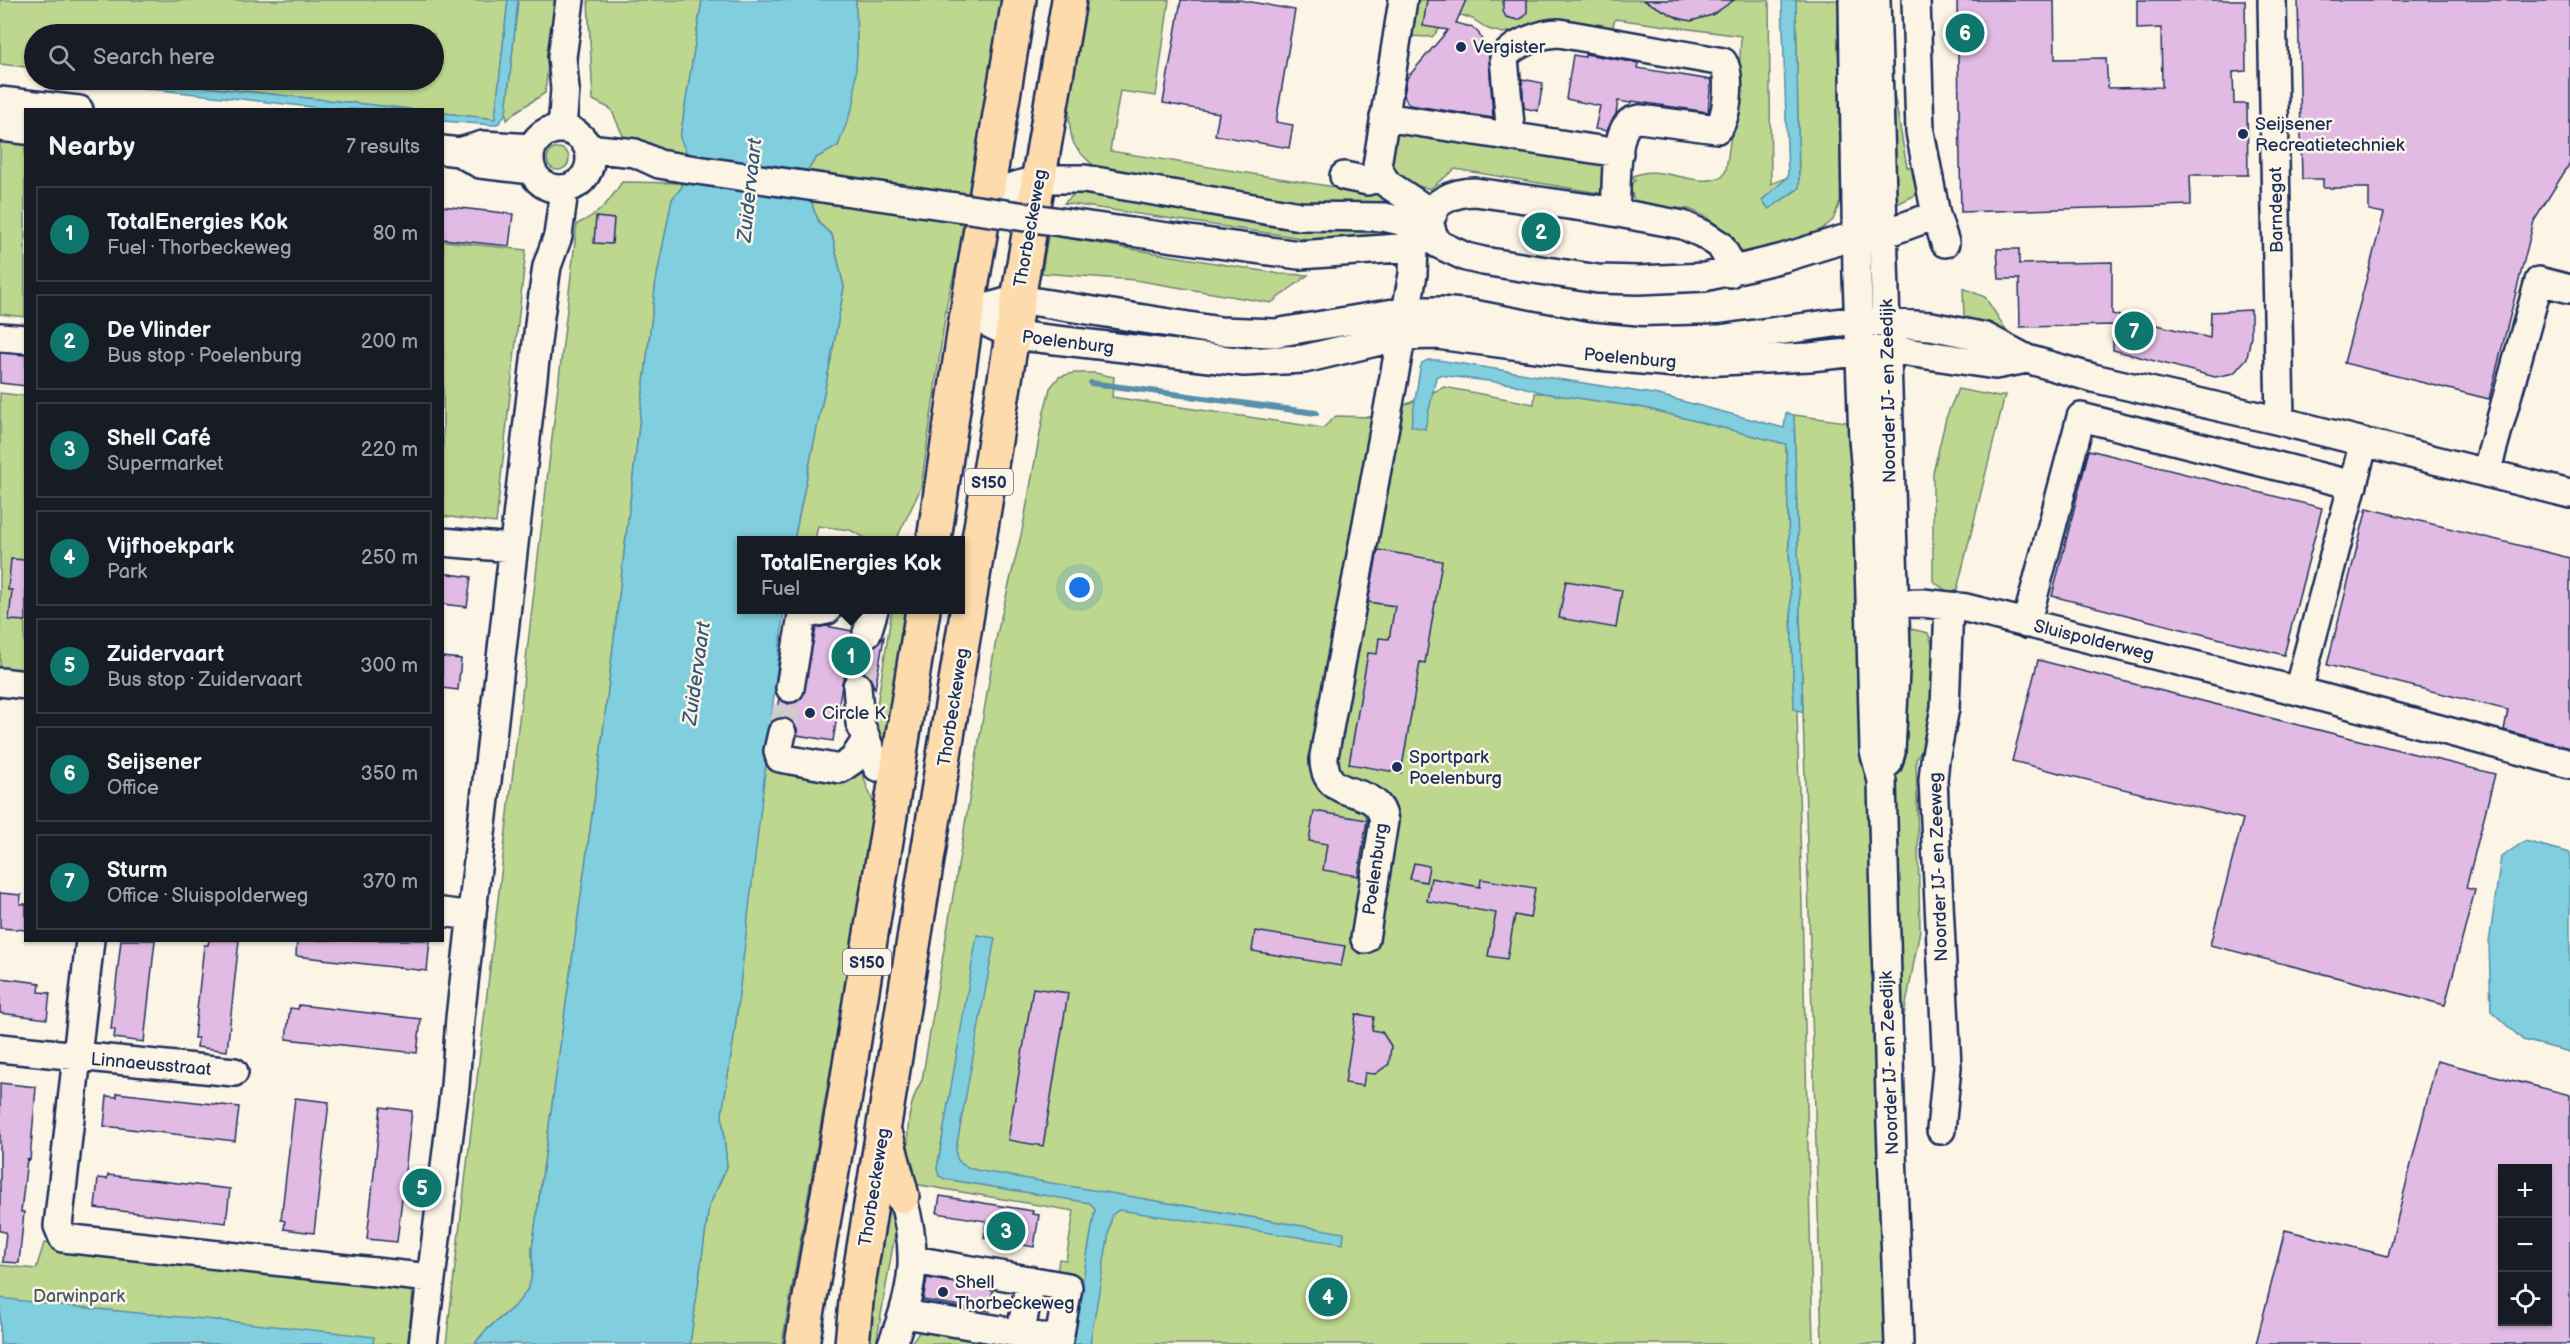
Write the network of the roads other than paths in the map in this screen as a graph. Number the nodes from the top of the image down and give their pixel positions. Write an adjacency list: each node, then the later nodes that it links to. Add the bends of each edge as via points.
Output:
1 (570, 0): 13 (street, via 562,57)
2 (1019, 0): 23 (main road, S150)
3 (1069, 0): 22 (main road, Thorbeckeweg / S150)
4 (1403, 0): 11 (street)
5 (1853, 0): 27 (street, Noorder IJ- en Zeedijk)
6 (1876, 0): 27 (street, Noorder IJ- en Zeedijk)
7 (1916, 0): 25 (street, via 1920,132)
8 (2272, 0): 42 (street, Barndegat)
9 (0, 101): 10 (street)
10 (61, 108)
11 (1384, 117): 15 (street); 20 (street, via 1377,166)
12 (0, 127): 14 (street)
13 (562, 129): 18 (street, via 575,133); 19 (street, via 549,130 538,138)
14 (24, 130)
15 (1511, 136): 17 (street); 17 (street, via 1504,58 1538,36 1559,33 1723,62 1729,78 1721,126 1711,129 1631,121 1622,135)
16 (451, 151): 19 (street, via 480,164)
17 (1619, 153): 24 (street)
18 (589, 158): 19 (street, via 580,183); 26 (street, bridge, via 635,169 671,166 1299,255)
19 (543, 174): 51 (street, via 558,236 547,266)
20 (1380, 175): 21 (street, via 1368,180); 26 (street)
21 (1344, 176)
22 (1039, 179): 23 (street); 26 (street, via 1084,179 1300,216 1384,218); 31 (main road, Thorbeckeweg / S150)
23 (986, 195): 32 (main road, S150)
24 (1615, 212): 26 (street, via 1461,192 1440,203); 29 (street, via 1669,221 1704,234 1720,245)
25 (1936, 215): 27 (street); 28 (street)
26 (1426, 230): 29 (street, via 1438,244 1466,257 1545,272 1639,280 1705,278); 35 (street, Poelenburg)
27 (1870, 234): 29 (street); 33 (street, Noorder IJ- en Zeedijk); 34 (street, Noorder IJ- en Zeedijk)
28 (1945, 243)
29 (1730, 273)
30 (2570, 289): 44 (street, via 2539,281)
31 (1018, 299): 32 (street, Poelenburg); 35 (street, Poelenburg, via 1220,332 1275,333); 36 (main road, Thorbeckeweg / S150)
32 (967, 313): 36 (street, Poelenburg); 46 (main road, S150)
33 (1859, 322): 34 (street, Poelenburg); 35 (street, Poelenburg, via 1719,339 1641,340 1588,336 1440,311); 40 (street, Noorder IJ- en Zeedijk)
34 (1886, 322): 39 (street, Noorder IJ- en Zeedijk); 41 (street, via 1985,337)
35 (1403, 324): 36 (street, Poelenburg, via 1304,359 1244,362); 40 (street, Poelenburg, via 1437,335 1676,363); 68 (street, Poelenburg, via 1324,756 1326,776 1332,784 1376,802 1383,811)
36 (1013, 335): 73 (main road, Thorbeckeweg / S150)
37 (0, 337): 38 (street)
38 (24, 339)
39 (1887, 349): 40 (street, Poelenburg); 41 (street, via 1995,365); 52 (street, Noorder IJ- en Zeedijk)
40 (1860, 352): 52 (street, Noorder IJ- en Zeedijk)
41 (2027, 359): 42 (street)
42 (2280, 421): 43 (street)
43 (2364, 442): 44 (street); 45 (street)
44 (2486, 473): 47 (street)
45 (2353, 485): 56 (street, Sluispolderweg, via 2081,417); 61 (street)
46 (942, 493): 48 (main road); 49 (main road, S150)
47 (2570, 494)
48 (915, 536)
49 (935, 536)
50 (444, 542): 51 (street)
51 (513, 548): 67 (street)
52 (1882, 604): 53 (street); 85 (street, Noorder IJ- en Zeedijk, via 1874,751 1882,781)
53 (1936, 604): 56 (street); 74 (street, Noorder IJ- en Zeeweg, via 1945,708 1933,780 1947,1067)
54 (806, 614): 60 (street, via 802,615)
55 (922, 614): 65 (main road, S150)
56 (2026, 624): 61 (street, Sluispolderweg)
57 (0, 682): 58 (street)
58 (24, 685)
59 (857, 686): 63 (street, via 860,723)
60 (790, 687)
61 (2298, 691): 64 (street, Sluispolderweg)
62 (782, 733): 63 (street, via 780,758 840,769)
63 (872, 754): 65 (main road)
64 (2570, 764)
65 (890, 823): 82 (main road, S150)
66 (444, 912): 67 (street)
67 (472, 916): 77 (street)
68 (1365, 939)
69 (90, 942): 71 (street, Linnaeusstraat)
70 (0, 1048): 71 (street)
71 (77, 1057): 72 (street, Linnaeusstraat); 77 (street, via 58,1226 63,1238)
72 (234, 1072)
73 (884, 1129): 75 (main road); 83 (main road, Thorbeckeweg / S150)
74 (1941, 1130)
75 (902, 1196): 76 (street, Thorbeckeweg)
76 (914, 1260): 78 (street); 79 (street, Thorbeckeweg)
77 (430, 1278): 81 (street)
78 (1030, 1280): 80 (street); 80 (street, via 1068,1287 1059,1340)
79 (904, 1314): 80 (street); 84 (street, Thorbeckeweg)
80 (1021, 1334)
81 (423, 1344)
82 (802, 1344)
83 (852, 1344)
84 (892, 1344)
85 (1899, 1344)

